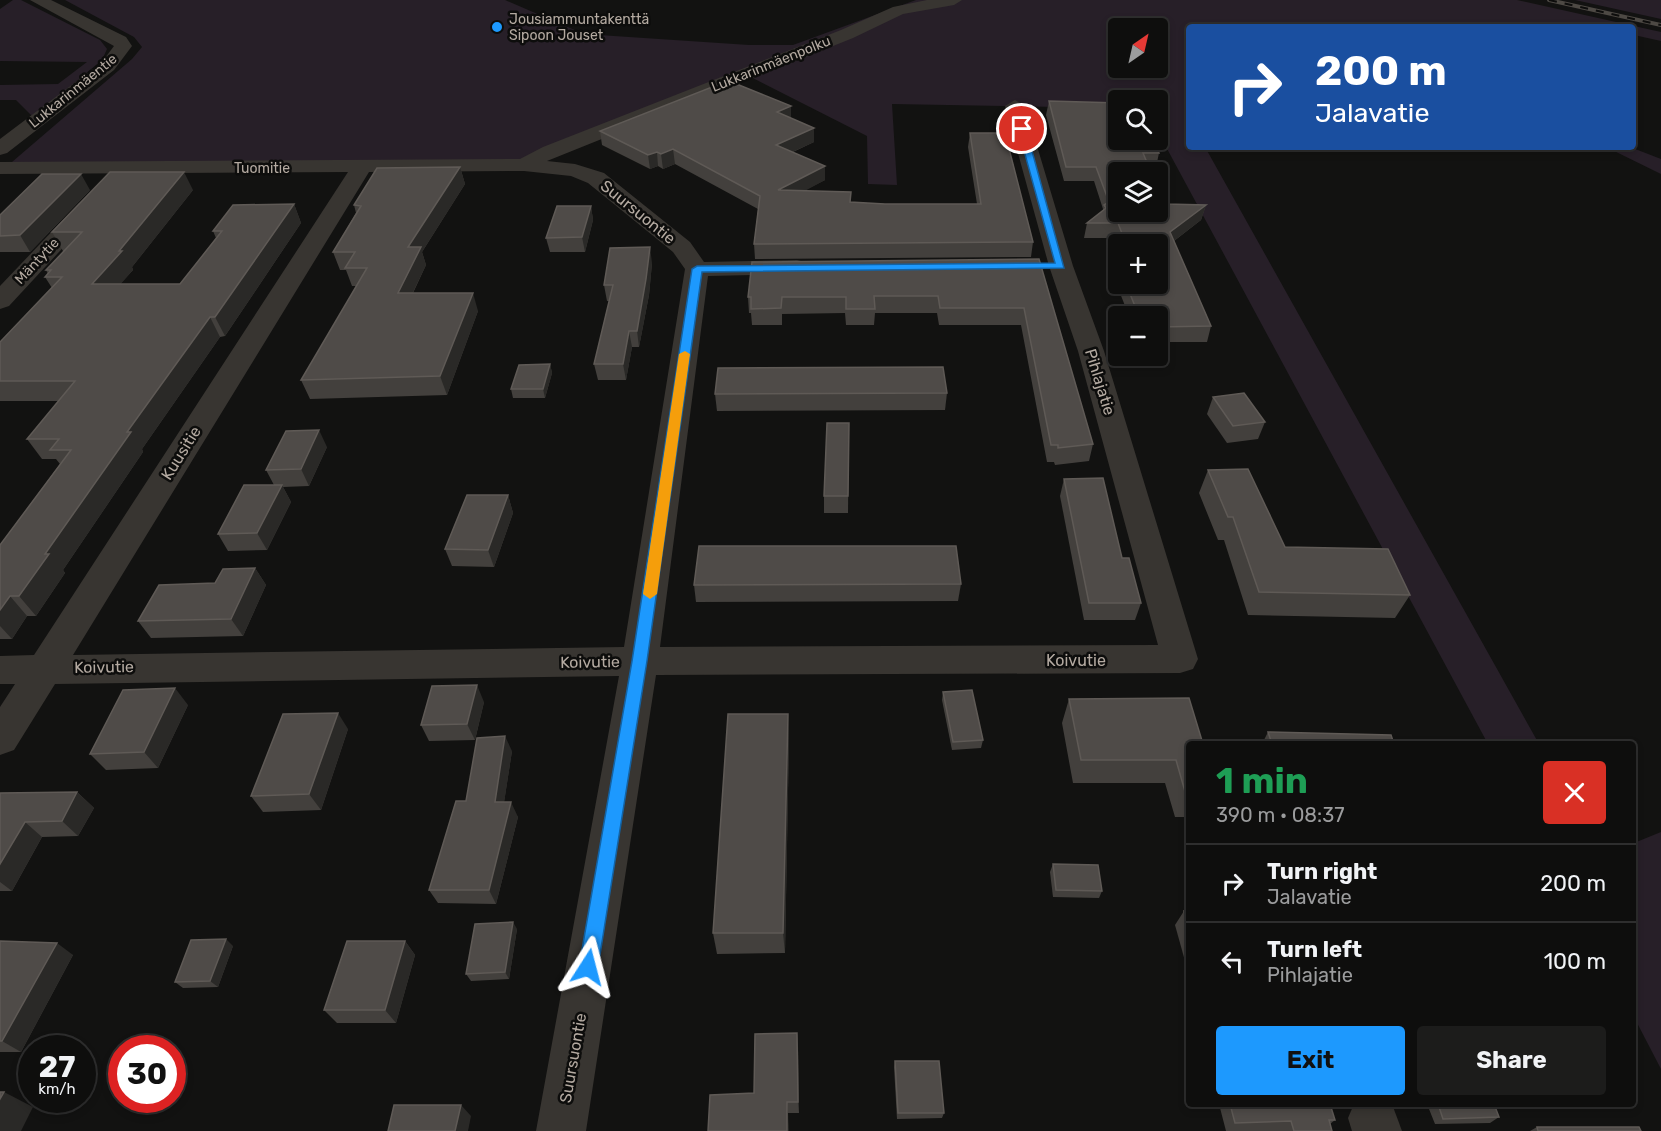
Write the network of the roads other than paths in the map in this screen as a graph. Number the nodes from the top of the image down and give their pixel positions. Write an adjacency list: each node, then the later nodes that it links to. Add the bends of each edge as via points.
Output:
1 (38, 0): 4 (street, Lukkarinmäentie, via 123,46 108,66)
2 (954, 0): 5 (street, Lukkarinmäenpolku, via 899,10 550,151)
3 (1016, 106): 12 (street, Pihlajatie, via 1049,266 1091,351)
4 (0, 149)
5 (524, 165): 6 (street, Tuomitie); 10 (street, Suursuontie, via 575,170 593,176 682,247)
6 (362, 167): 8 (street, Tuomitie); 14 (street, Kuusitie)
7 (0, 168): 8 (street, Tuomitie)
8 (111, 183): 11 (street, Mäntytie)
9 (821, 267): 10 (street)
10 (697, 269): 13 (street, Suursuontie)
11 (0, 301)
12 (1180, 659): 13 (street, Koivutie)
13 (640, 661): 14 (street, Koivutie); 17 (street, Suursuontie)
14 (45, 668): 15 (street, Koivutie); 16 (street, Kuusitie)
15 (0, 670)
16 (0, 739)
17 (561, 1131)

